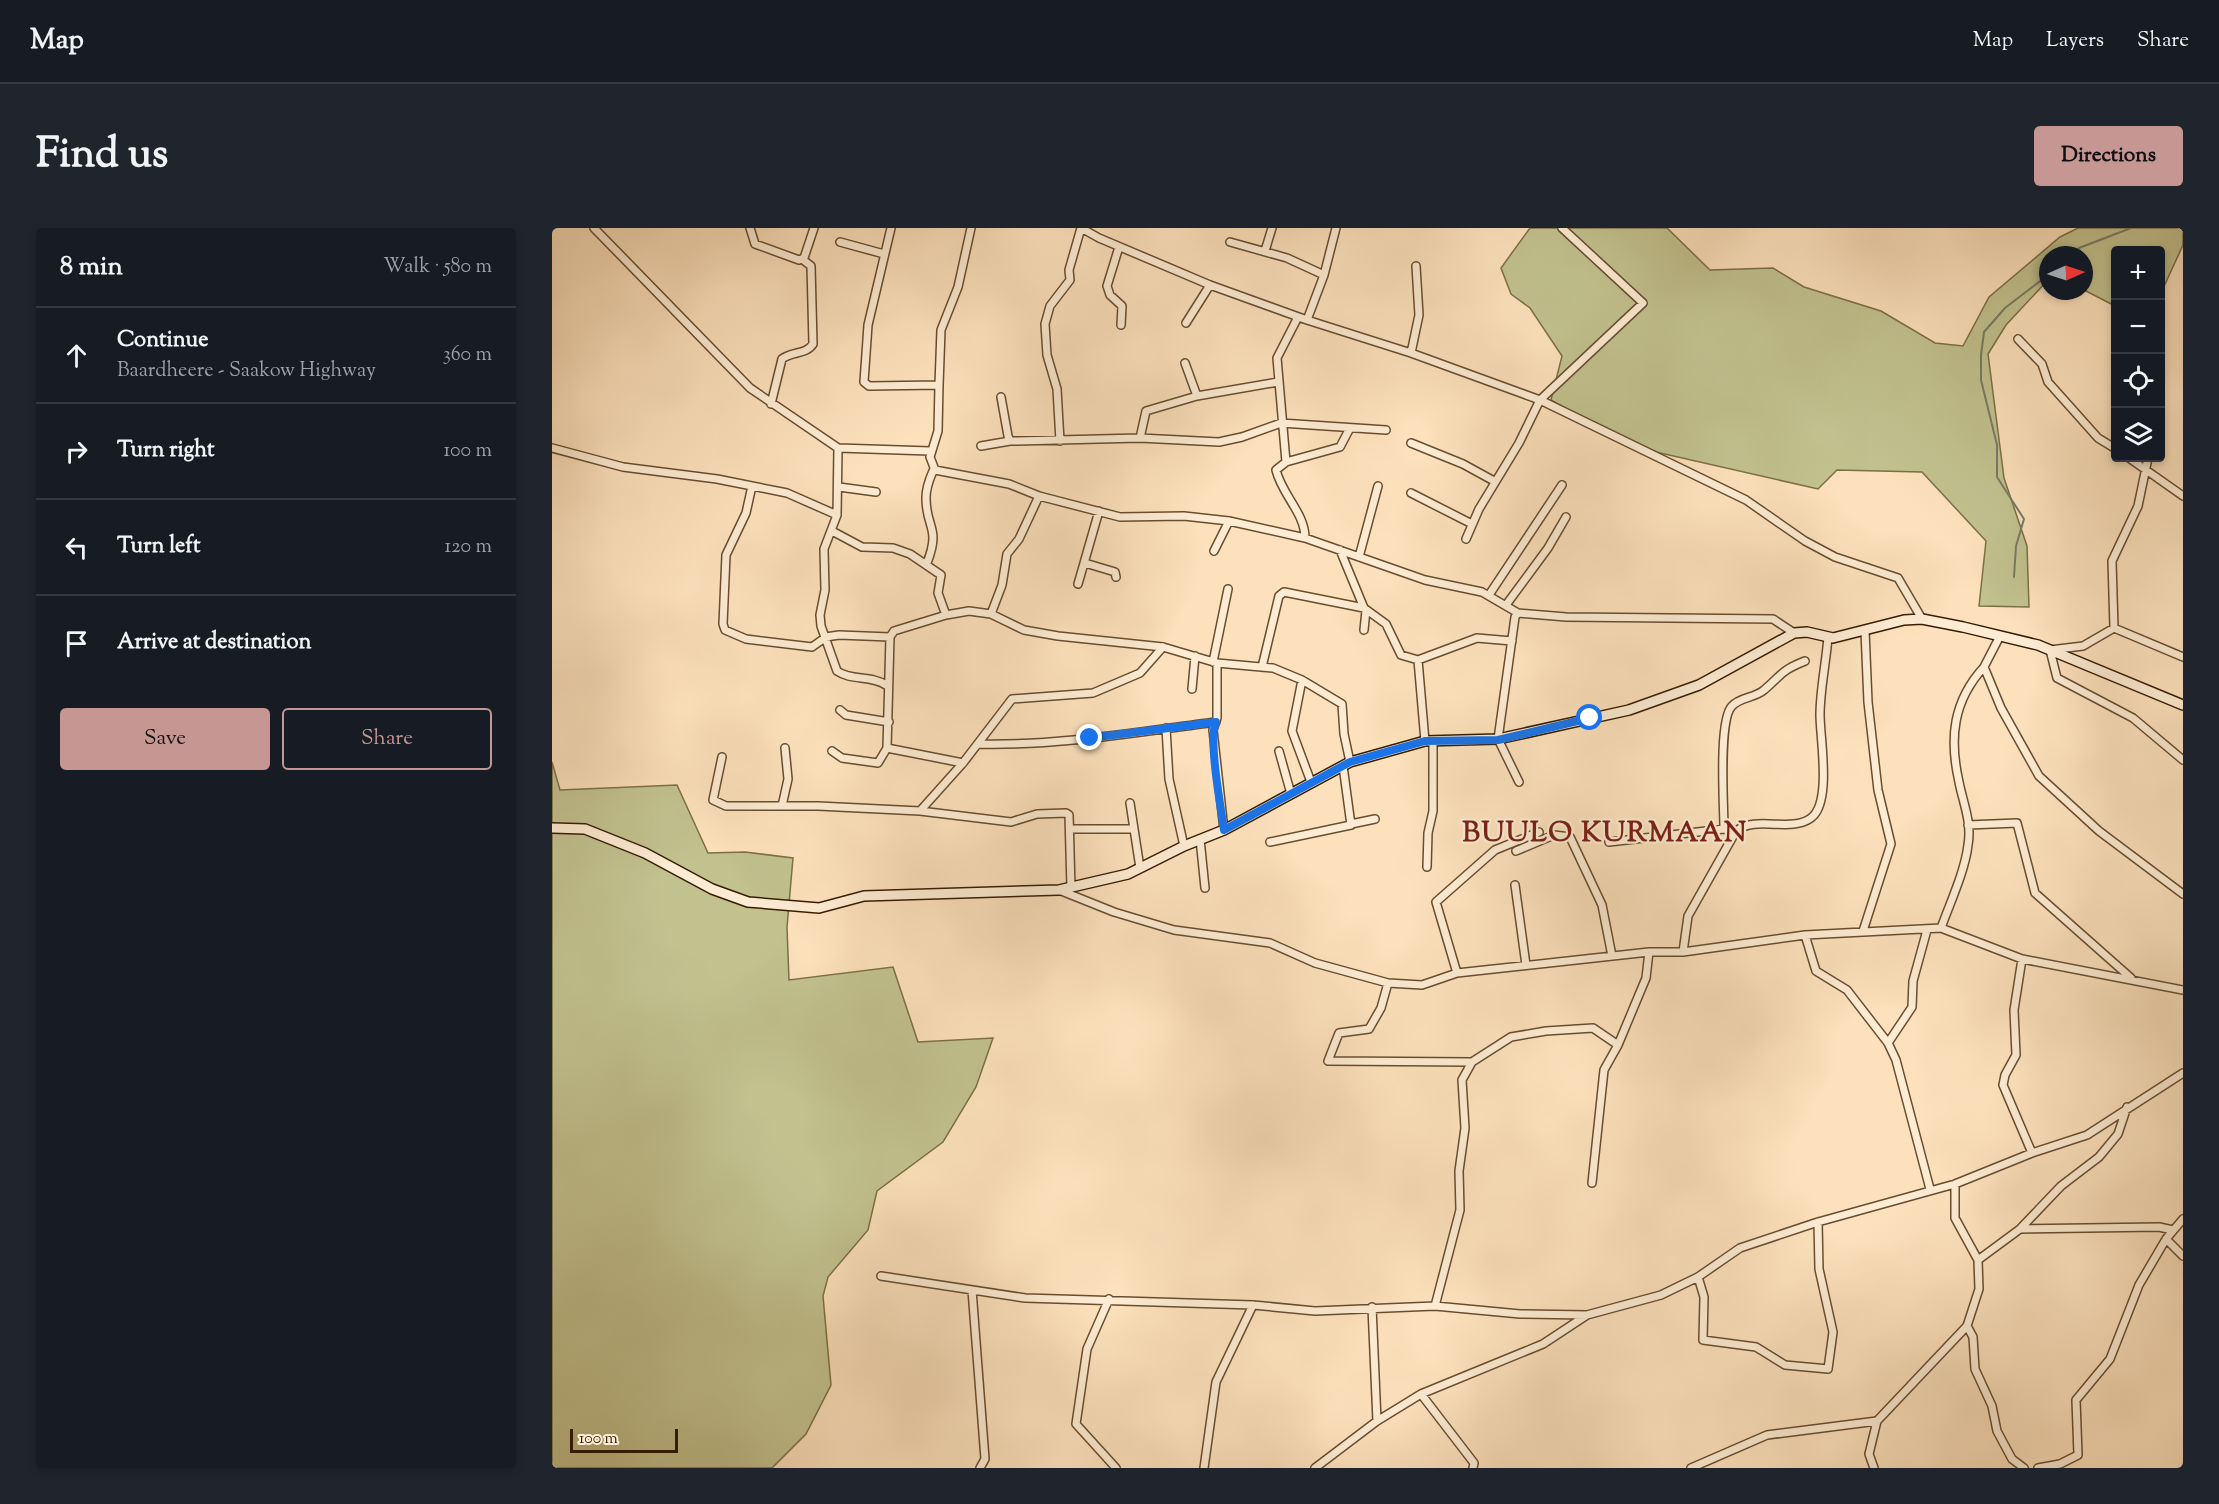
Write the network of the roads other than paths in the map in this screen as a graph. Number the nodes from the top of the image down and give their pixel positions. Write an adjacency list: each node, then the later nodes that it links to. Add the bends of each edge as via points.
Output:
1 (594, 228): 31 (street, via 750,388)
2 (750, 228): 15 (street, via 755,244)
3 (814, 228): 15 (street)
4 (891, 228): 14 (street)
5 (971, 228): 27 (street, via 958,287 941,330)
6 (1081, 228): 12 (street); 37 (street, via 1069,270 1070,280 1050,306 1045,324 1047,355 1057,389)
7 (1272, 228): 13 (street)
8 (1336, 228): 17 (street)
9 (1562, 228): 30 (street, via 1643,303)
10 (840, 242): 14 (street)
11 (1230, 242): 13 (street)
12 (1119, 247): 18 (street); 22 (street, via 1107,286 1122,306)
13 (1265, 251): 17 (street)
14 (884, 254): 27 (street, via 868,326 864,382 869,386)
15 (802, 259): 31 (street, via 811,267 813,344 806,351 782,359)
16 (1416, 266): 24 (street, via 1419,315)
17 (1324, 274): 20 (street)
18 (1210, 285): 19 (street); 21 (street)
19 (1298, 317): 20 (street); 26 (street, via 1276,358)
20 (1307, 320): 24 (street)
21 (1186, 323)
22 (1121, 325)
23 (2018, 339): 40 (street, via 2042,364 2048,382 2098,438)
24 (1411, 353): 30 (street)
25 (1185, 363): 28 (street)
26 (1278, 382): 28 (street); 32 (street)
27 (939, 386): 43 (street, via 938,431)
28 (1197, 396): 35 (street, via 1146,411)
29 (1001, 397): 36 (street)
30 (1540, 400): 49 (street); 80 (street, via 1746,500 1804,541 1835,557 1898,579)
31 (771, 404): 42 (street)
32 (1281, 423): 33 (street); 35 (street, via 1219,442); 44 (street)
33 (1350, 428): 34 (street); 44 (street, via 1340,447)
34 (1386, 430)
35 (1140, 438): 37 (street)
36 (1010, 441): 37 (street); 39 (street)
37 (1060, 441)
38 (1411, 443): 49 (street)
39 (981, 446)
40 (2111, 446)
41 (552, 448): 51 (street, via 623,468)
42 (838, 448): 43 (street); 53 (street)
43 (930, 452): 48 (street)
44 (1286, 462): 64 (street, via 1277,473 1284,494 1305,526)
45 (2136, 462): 47 (street)
46 (2147, 462): 47 (street)
47 (2145, 467): 57 (street); 81 (street, via 2138,506 2112,561)
48 (935, 470): 56 (street, via 1009,484); 69 (street, via 926,490 935,535)
49 (1494, 481): 62 (street)
50 (1562, 485): 74 (street)
51 (752, 486): 59 (street, via 787,493); 86 (street, via 746,513 726,555 725,630 735,637 812,646)
52 (1378, 486): 68 (street)
53 (839, 487): 54 (street); 59 (street)
54 (876, 492)
55 (1412, 493): 62 (street)
56 (1040, 496): 58 (street); 78 (street, via 1019,539 1007,554 1002,585)
57 (2183, 496)
58 (1099, 511): 61 (street, via 1120,517 1184,516); 70 (street)
59 (837, 515): 63 (street)
60 (1566, 517): 75 (street)
61 (1229, 521): 64 (street); 67 (street)
62 (1473, 524): 65 (street)
63 (832, 531): 69 (street, via 862,547 893,548); 86 (street, via 824,549 825,583 820,615)
64 (1305, 538): 66 (street)
65 (1466, 539)
66 (1340, 550): 68 (street); 76 (street)
67 (1214, 551)
68 (1359, 557): 74 (street, via 1425,580)
69 (927, 563): 79 (street, via 941,575 938,592)
70 (1084, 563): 71 (street); 72 (street)
71 (1116, 576)
72 (1078, 584)
73 (1228, 589): 96 (street)
74 (1489, 594): 75 (street)
75 (1506, 605): 77 (street)
76 (1365, 609): 82 (street); 94 (street, via 1386,624 1401,655); 97 (street, via 1284,592)
77 (1518, 613): 84 (street, via 1773,619); 89 (street)
78 (991, 614): 79 (street, via 969,611); 90 (street, via 1024,630)
79 (946, 615): 88 (street, via 894,632)
80 (1922, 619): 83 (main road); 85 (main road)
81 (2114, 628): 91 (street, via 2083,646); 93 (street)
82 (1364, 630)
83 (1865, 631): 87 (main road); 148 (street, via 1878,790 1891,844)
84 (1794, 633): 87 (main road); 107 (main road, via 1674,696)
85 (2000, 636): 91 (main road); 98 (street)
86 (826, 637): 88 (street); 100 (street, via 837,671 843,676 871,677)
87 (1828, 637): 132 (street, via 1820,713 1822,794 1818,810 1811,818 1797,823 1750,825)
88 (890, 638): 100 (street)
89 (1512, 641): 94 (street, via 1477,638); 107 (street)
90 (1163, 647): 92 (street); 109 (street, via 1140,673 1093,693 1012,699)
91 (2050, 650): 102 (main road); 115 (street, via 2057,678 2133,718)
92 (1195, 656): 96 (street); 101 (street)
93 (2183, 657)
94 (1418, 660): 108 (street)
95 (1805, 661): 130 (street, via 1780,673 1765,689 1732,705 1727,712 1723,746)
96 (1215, 662): 97 (street); 105 (street)
97 (1263, 667): 99 (street)
98 (1984, 667): 126 (street, via 1969,683 1954,727); 145 (street, via 2001,708 2039,776 2099,831)
99 (1302, 680): 117 (street, via 1342,704); 118 (street, via 1292,731)
100 (886, 684): 104 (street)
101 (1192, 689)
102 (2183, 705)
103 (840, 710): 104 (street, via 846,715)
104 (889, 722): 111 (street)
105 (1216, 722): 106 (street); 131 (street)
106 (1166, 728): 109 (street, via 1065,742); 137 (street, via 1170,779)
107 (1498, 740): 108 (main road); 119 (street)
108 (1429, 741): 117 (main road); 139 (street, via 1433,811)
109 (978, 744): 116 (street)
110 (785, 748): 122 (street, via 788,773)
111 (887, 748): 112 (street, via 878,764 839,757); 116 (street)
112 (832, 751)
113 (1279, 751): 120 (street)
114 (722, 757): 122 (street, via 713,800 716,803 743,808)
115 (2183, 760)
116 (963, 763): 123 (street)
117 (1346, 764): 118 (main road); 125 (street)
118 (1311, 782): 120 (main road)
119 (1519, 782)
120 (1291, 794): 131 (main road)
121 (1130, 803): 129 (street)
122 (782, 806): 123 (street)
123 (920, 811): 128 (street, via 1011,822 1037,814 1064,812 1069,815)
124 (1375, 819): 125 (street)
125 (1351, 824): 135 (street)
126 (1968, 825): 146 (street, via 1968,845); 156 (street, via 2017,823 2035,893)
127 (552, 828): 144 (main road, via 585,829 645,853 731,897 759,903 819,908 864,896)
128 (1070, 829): 129 (street); 142 (street)
129 (1133, 829): 140 (street)
130 (1724, 829): 132 (street); 136 (street)
131 (1224, 830): 134 (main road)
132 (1736, 831): 151 (street, via 1688,916)
133 (1539, 832): 155 (street, via 1495,850 1437,902)
134 (1200, 839): 137 (main road); 143 (street)
135 (1270, 842)
136 (1609, 842)
137 (1184, 846): 140 (main road)
138 (1516, 851): 152 (street, via 1554,835 1570,837 1602,905)
139 (1426, 867)
140 (1140, 868): 142 (main road)
141 (1515, 885): 154 (street)
142 (1071, 888): 144 (main road)
143 (1205, 888)
144 (1059, 890): 157 (street, via 1174,930 1270,943 1315,963)
145 (2183, 894)
146 (1941, 928): 147 (street); 153 (street)
147 (1927, 930): 148 (street); 159 (street, via 1913,981 1912,1007)
148 (1863, 931): 149 (street)
149 (1806, 935): 151 (street); 159 (street, via 1816,971 1847,990)
150 (1649, 952): 151 (street); 152 (street); 160 (street, via 1646,978)
151 (1683, 952)
152 (1612, 956): 154 (street)
153 (2022, 959): 156 (street); 164 (street, via 2014,1010 2016,1055 2002,1085)
154 (1526, 964): 155 (street)
155 (1457, 973): 157 (street, via 1422,985)
156 (2132, 979): 158 (street)
157 (1388, 983): 161 (street, via 1381,1008 1369,1029 1340,1033 1328,1061)
158 (2183, 990)
159 (1888, 1043): 167 (street)
160 (1618, 1045): 161 (street, via 1593,1028 1546,1031 1511,1036); 165 (street, via 1604,1070)
161 (1472, 1062): 180 (street, via 1462,1080 1465,1128 1459,1171 1460,1210)
162 (2183, 1073): 163 (street)
163 (2127, 1107): 164 (street, via 2087,1135); 170 (street, via 2118,1134 2099,1157 2061,1186)
164 (2032, 1153): 166 (street)
165 (1592, 1183)
166 (1955, 1184): 167 (street); 174 (street, via 1955,1218)
167 (1930, 1189): 169 (street)
168 (2183, 1219): 171 (street)
169 (1818, 1222): 176 (street, via 1740,1248); 176 (street, via 1819,1269 1833,1332 1828,1369 1785,1365 1756,1347 1703,1340 1704,1297)
170 (2020, 1229): 171 (street); 174 (street)
171 (2173, 1230): 172 (street)
172 (2166, 1239): 173 (street); 195 (street, via 2139,1285 2110,1359 2076,1400 2078,1455)
173 (2183, 1256)
174 (1978, 1260): 183 (street, via 1979,1289)
175 (881, 1276): 177 (street)
176 (1698, 1277): 182 (street, via 1661,1295)
177 (972, 1290): 178 (street, via 1025,1298); 187 (street, via 985,1459)
178 (1109, 1299): 179 (street); 188 (street, via 1087,1349 1076,1424)
179 (1253, 1305): 181 (street, via 1315,1311); 189 (street, via 1216,1382)
180 (1435, 1306): 181 (street); 182 (street)
181 (1372, 1307): 186 (street)
182 (1587, 1315): 184 (street, via 1543,1344)
183 (1967, 1326): 185 (street); 194 (street, via 1973,1337 1975,1369 1992,1406 1997,1431 2012,1459)
184 (1421, 1394): 186 (street); 191 (street, via 1474,1463)
185 (1877, 1420): 192 (street, via 1767,1435); 193 (street, via 1869,1454)
186 (1377, 1421): 190 (street)
187 (980, 1468)
188 (1116, 1468)
189 (1204, 1468)
190 (1315, 1468)
191 (1473, 1468)
192 (1691, 1468)
193 (1874, 1468)
194 (2024, 1468)
195 (2038, 1468)

